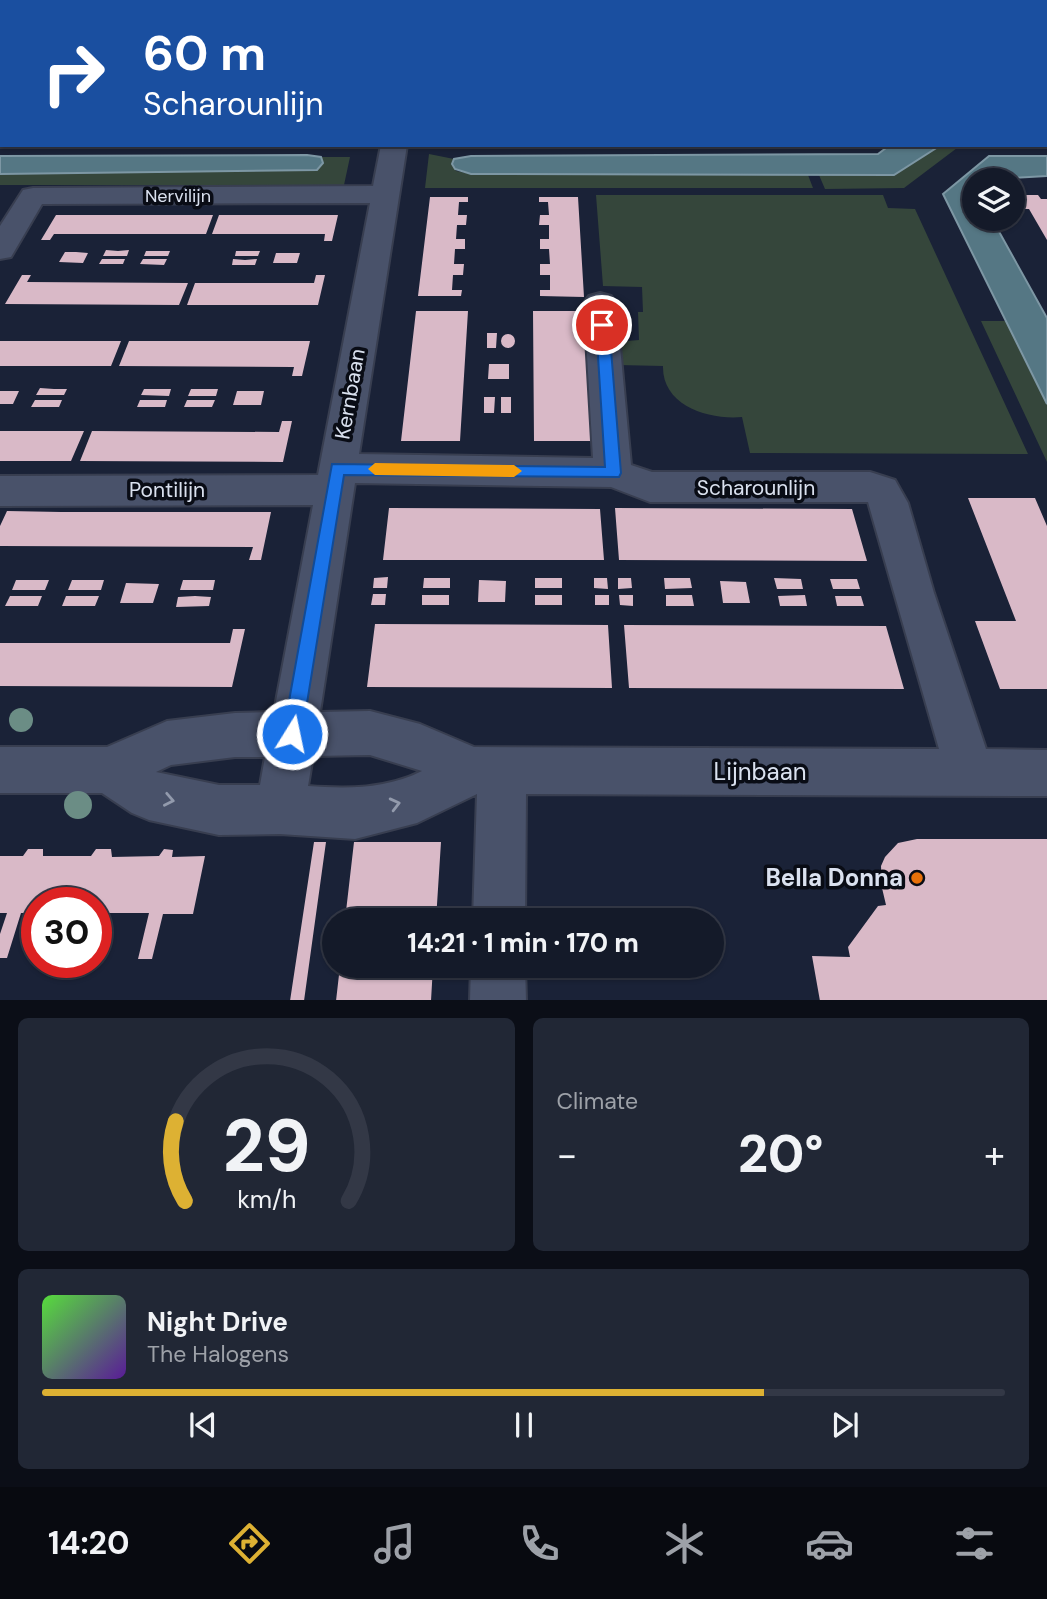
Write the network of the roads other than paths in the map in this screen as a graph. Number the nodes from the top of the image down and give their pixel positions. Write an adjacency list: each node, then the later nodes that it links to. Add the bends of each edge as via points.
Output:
1 (394, 147): 2 (street, Kernbaan)
2 (386, 187): 3 (street, Nervilijn, via 33,196); 6 (street, Kernbaan)
3 (0, 250)
4 (600, 303): 5 (street)
5 (613, 473): 6 (street, Scharounlijn); 12 (street, Scharounlijn, via 650,487 870,487 881,491 889,503)
6 (336, 479): 7 (street, Pontilijn); 8 (street, Kernbaan)
7 (0, 491)
8 (292, 734): 10 (street, Lijnbaan, via 370,733); 11 (street, Lijnbaan, via 167,743); 14 (street, Kernbaan)
9 (0, 770): 11 (street, Lijnbaan)
10 (488, 770): 12 (street, Lijnbaan); 14 (street, Lijnbaan, one-way to 10, via 355,814 417,799); 15 (street)
11 (109, 771): 14 (street, Lijnbaan, one-way to 14, via 149,796 219,810)
12 (970, 773): 13 (street, Lijnbaan)
13 (1047, 773)
14 (280, 809)
15 (498, 908)
16 (498, 978): 17 (street)
17 (498, 1000)

